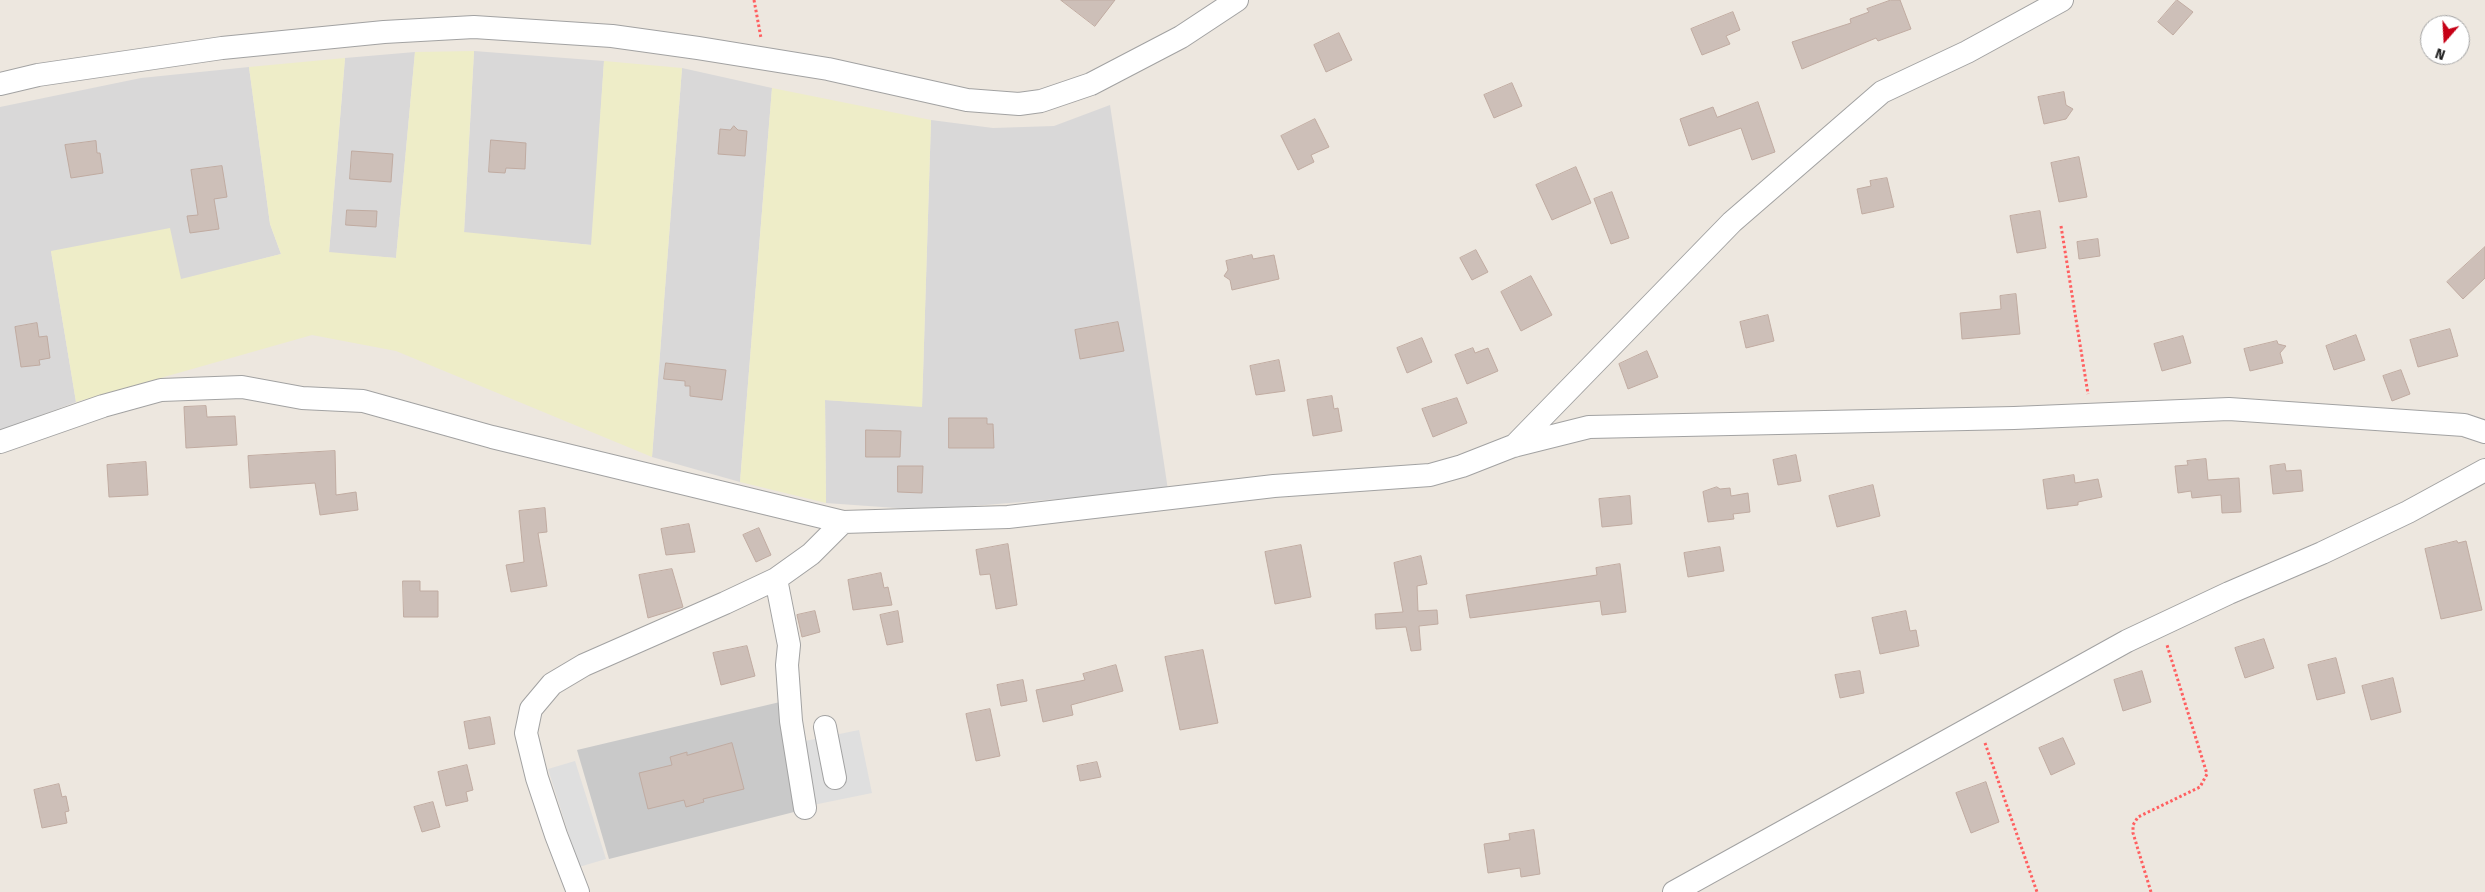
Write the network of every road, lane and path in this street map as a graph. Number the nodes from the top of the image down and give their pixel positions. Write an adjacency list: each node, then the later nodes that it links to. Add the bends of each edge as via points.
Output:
1 (754, 0): 4 (path)
2 (1237, 0): 4 (street, via 1164,47 1090,84 1041,101 1019,104 967,100)
3 (2062, 0): 10 (street, via 1967,52 1882,92 1732,222)
4 (765, 58): 5 (street, via 612,36 474,27 222,48)
5 (0, 84)
6 (2061, 226): 7 (path)
7 (2092, 415): 8 (street, via 2229,410 2464,425); 10 (street, via 1589,427)
8 (2485, 432)
9 (0, 442): 12 (street, via 103,406 161,390 242,388 302,398 363,401 492,437)
10 (1513, 446): 12 (street, via 1430,475 1274,486 1008,517)
11 (2485, 470): 14 (street, via 2408,512)
12 (843, 522): 13 (street, via 811,554)
13 (776, 579): 18 (street, via 789,645 787,665 791,721); 19 (street, via 584,665 552,684 531,709 526,733 537,778)
14 (2160, 625): 15 (street); 22 (path, via 2207,774 2200,787 2138,817 2133,825)
15 (1978, 723): 20 (street); 21 (path)
16 (825, 727): 17 (street)
17 (835, 778)
18 (805, 808)
19 (578, 892)
20 (1674, 892)
21 (2037, 892)
22 (2151, 892)

